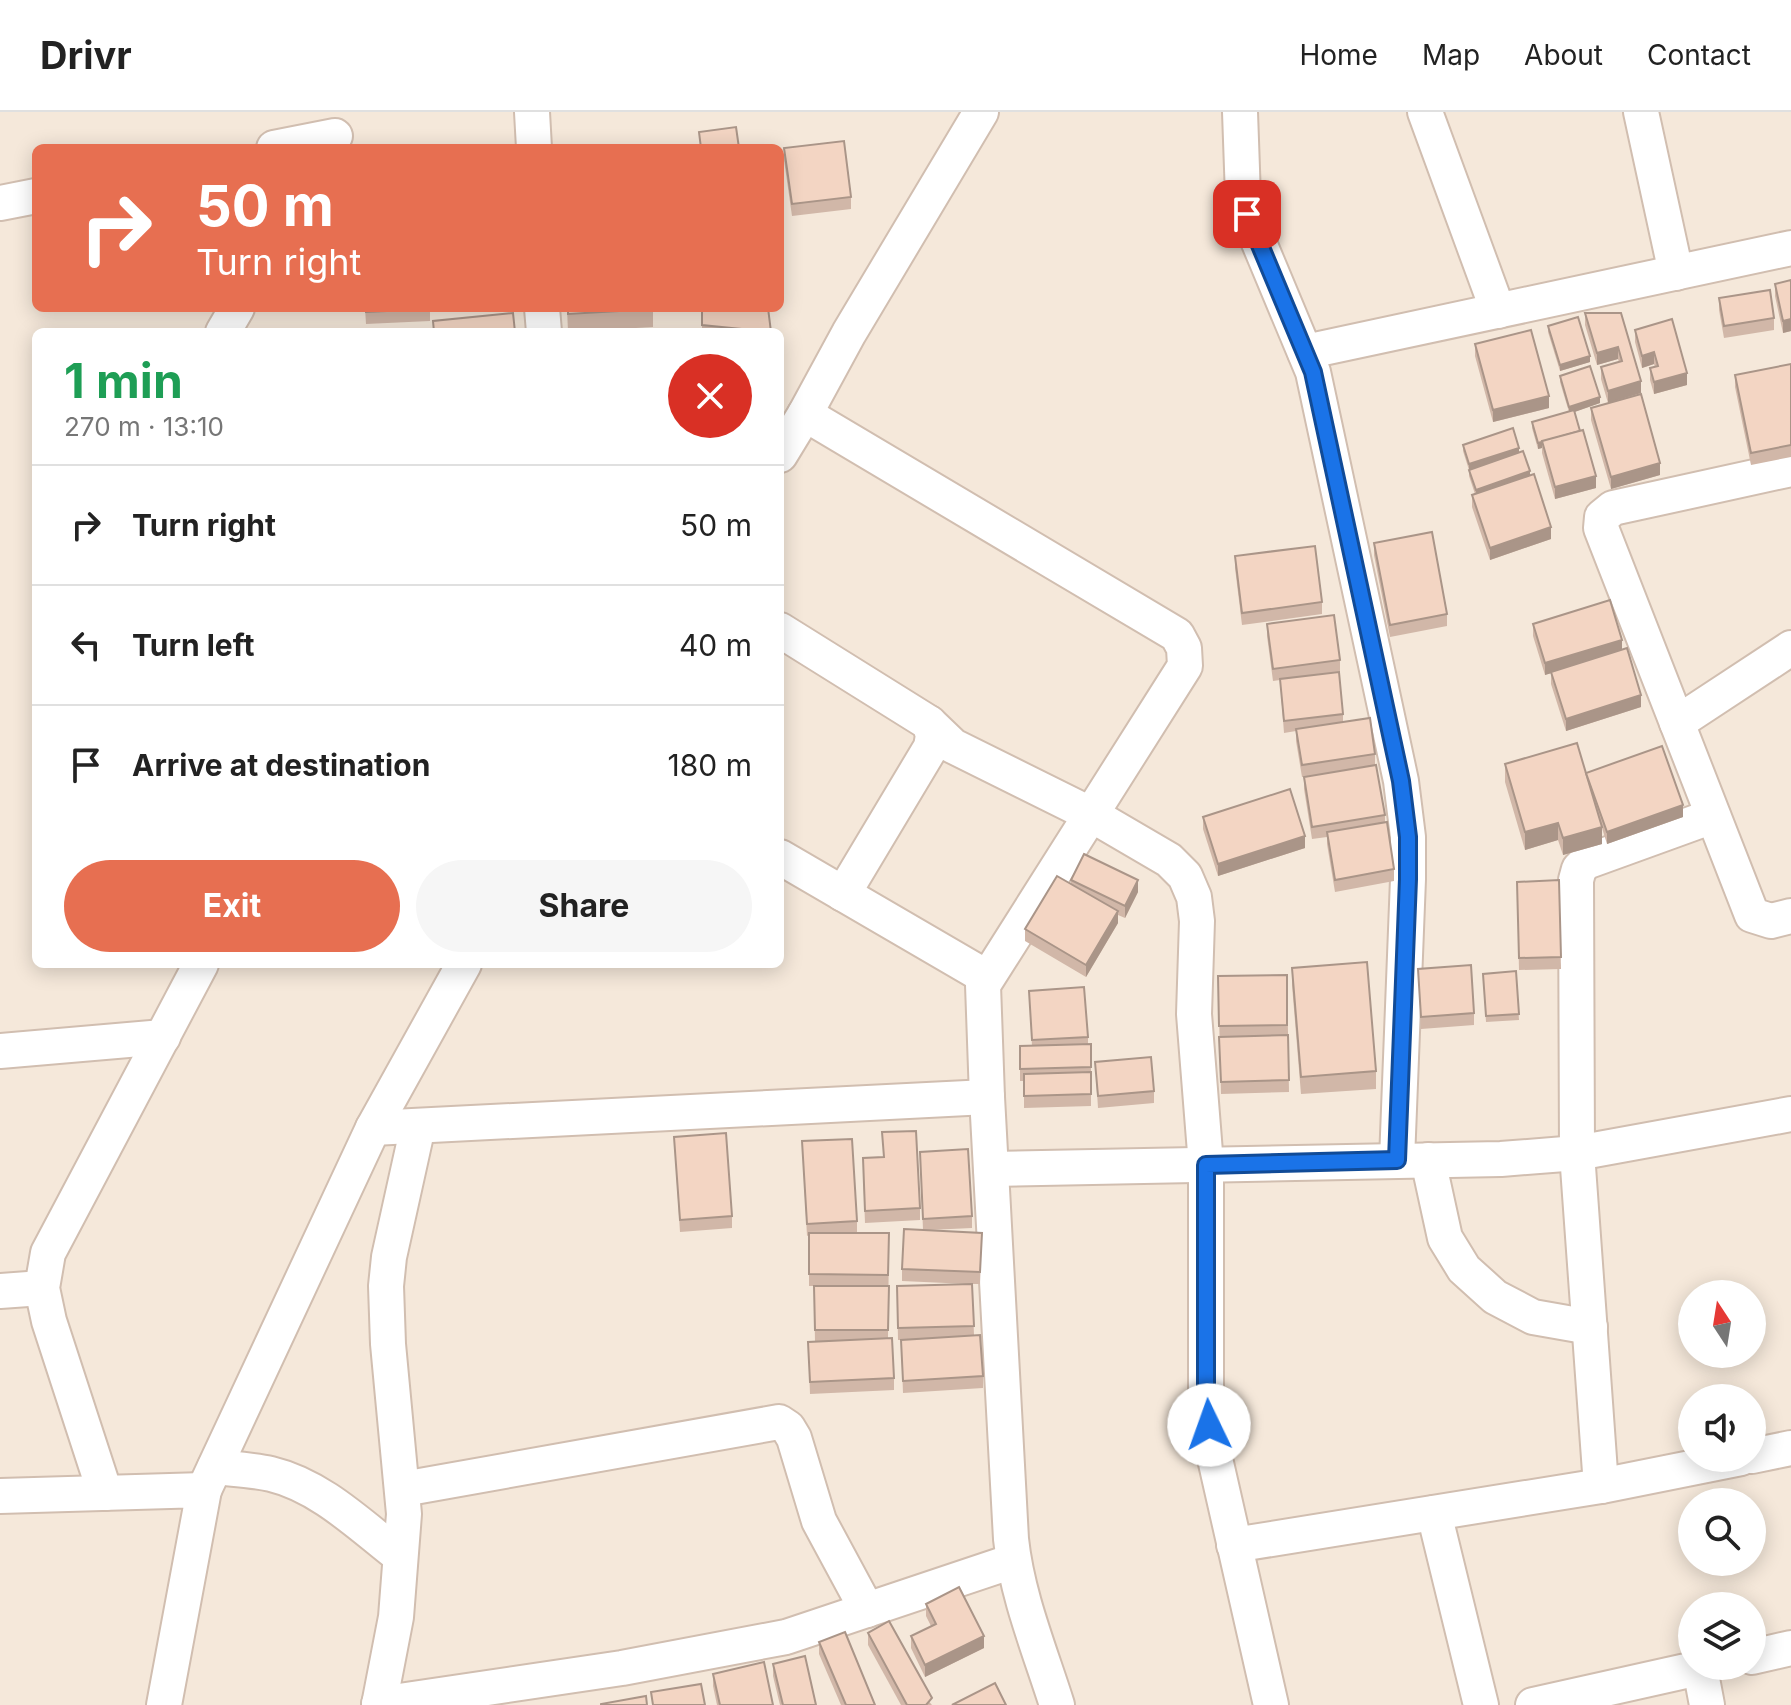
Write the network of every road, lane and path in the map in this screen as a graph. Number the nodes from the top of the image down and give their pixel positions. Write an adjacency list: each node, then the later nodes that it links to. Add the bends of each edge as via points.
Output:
1 (532, 112): 8 (street)
2 (981, 112): 15 (street)
3 (1240, 112): 14 (street, via 1247,214)
4 (1425, 112): 13 (street)
5 (1641, 112): 12 (street)
6 (337, 132): 7 (street)
7 (290, 144)
8 (534, 144)
9 (32, 197): 10 (street)
10 (0, 203)
11 (1791, 248): 12 (street)
12 (1676, 273): 13 (street)
13 (1498, 311): 14 (street)
14 (1305, 352): 37 (street, via 1401,781 1408,837)
15 (805, 414): 16 (street); 22 (street, via 1177,635 1185,666)
16 (784, 448)
17 (1791, 469): 21 (street, via 1627,504 1602,517 1601,528)
18 (784, 632): 20 (street)
19 (1791, 648): 21 (street)
20 (929, 723): 22 (street, via 953,746); 25 (street, via 931,747)
21 (1677, 723): 23 (street)
22 (1092, 815): 29 (street); 38 (street, via 1169,860 1185,876 1194,897 1194,1014)
23 (1713, 816): 26 (street, via 1752,915 1771,921); 36 (street, via 1579,869)
24 (784, 859): 25 (street)
25 (843, 894): 29 (street)
26 (1791, 916)
27 (199, 968): 30 (street)
28 (462, 968): 35 (street)
29 (986, 977): 32 (street)
30 (163, 1037): 31 (street); 40 (street, via 48,1253)
31 (0, 1051)
32 (987, 1097): 34 (street); 39 (street)
33 (1791, 1114): 36 (street)
34 (418, 1126): 35 (street); 48 (street, via 386,1286)
35 (373, 1128): 46 (street)
36 (1577, 1153): 37 (street); 42 (street)
37 (1412, 1160): 38 (street); 42 (street, via 1464,1269 1495,1297 1533,1317)
38 (1206, 1165): 39 (street); 52 (street, via 1206,1409)
39 (991, 1169): 54 (street)
40 (42, 1288): 41 (street); 49 (street)
41 (0, 1291)
42 (1590, 1327): 47 (street)
43 (1791, 1448): 44 (street)
44 (1766, 1453)
45 (1678, 1471): 47 (street)
46 (210, 1478): 49 (street); 53 (street, via 270,1474 295,1482 322,1496); 61 (street)
47 (1601, 1486): 51 (street)
48 (403, 1489): 53 (street); 55 (street, via 779,1422 794,1438 819,1521)
49 (105, 1493): 50 (street)
50 (0, 1496)
51 (1434, 1513): 52 (street); 64 (street)
52 (1234, 1545): 63 (street)
53 (400, 1556): 60 (street, via 396,1617)
54 (1013, 1561): 55 (street); 62 (street)
55 (867, 1610): 60 (street, via 756,1643)
56 (1791, 1648): 57 (street)
57 (1766, 1654)
58 (1678, 1673): 65 (street)
59 (1705, 1680): 66 (street)
60 (379, 1704)
61 (164, 1705)
62 (1057, 1705)
63 (1271, 1705)
64 (1481, 1705)
65 (1533, 1705)
66 (1707, 1705)

